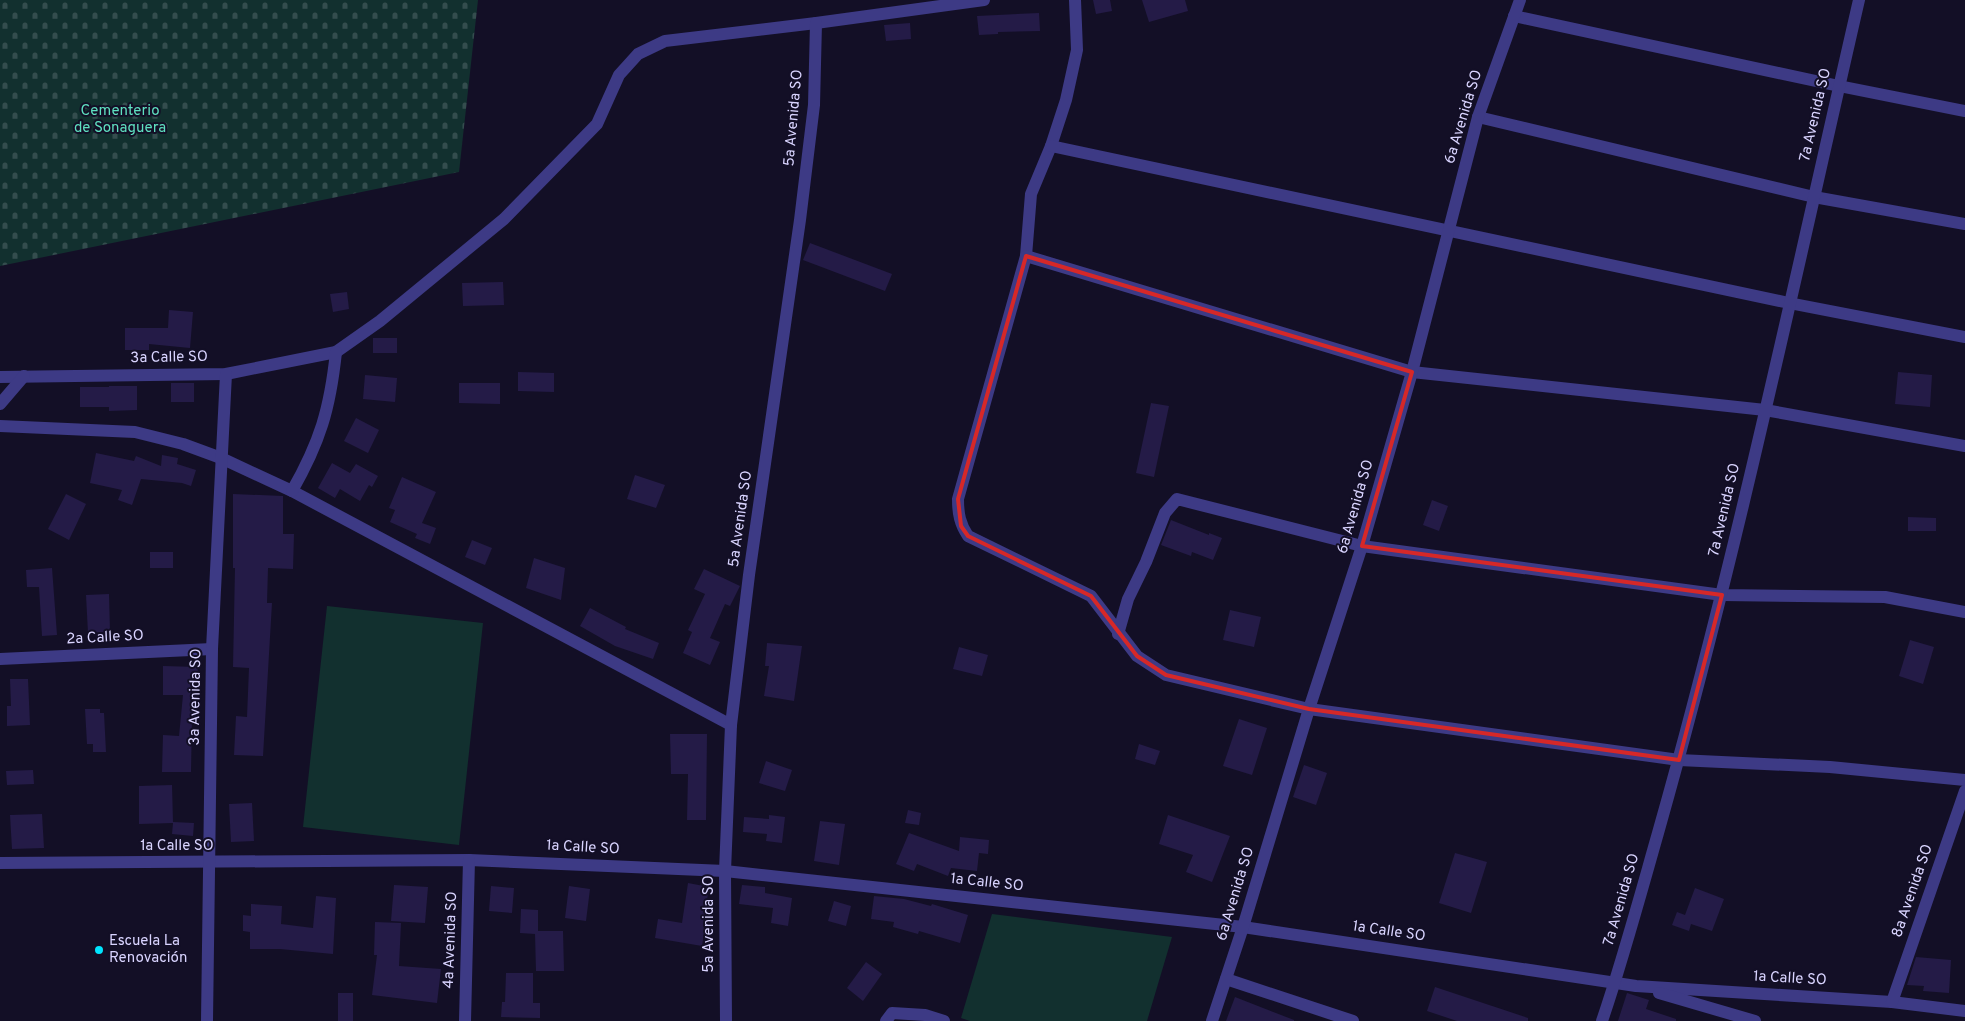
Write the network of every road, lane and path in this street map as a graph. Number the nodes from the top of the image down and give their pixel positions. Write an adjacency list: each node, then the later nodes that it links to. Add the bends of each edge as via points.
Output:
1 (984, 0): 6 (street)
2 (1075, 0): 10 (street, via 1077,50)
3 (1520, 0): 5 (street, 6a Avenida SO)
4 (1859, 0): 7 (street, 7a Avenida SO)
5 (1514, 16): 7 (street); 9 (street, 6a Avenida SO)
6 (816, 23): 17 (street, via 665,41 638,54 619,75 597,124 504,219 380,321); 35 (street, 5a Avenida SO, via 814,106)
7 (1840, 86): 8 (street); 11 (street, 7a Avenida SO)
8 (1965, 111)
9 (1478, 117): 11 (street); 13 (street, 6a Avenida SO)
10 (1051, 146): 13 (street); 14 (street, via 1031,194)
11 (1814, 197): 12 (street); 15 (street, 7a Avenida SO)
12 (1965, 224)
13 (1449, 230): 15 (street); 18 (street, 6a Avenida SO)
14 (1026, 256): 18 (street); 31 (street, via 958,499 958,514 968,536 1091,596)
15 (1789, 303): 16 (street); 23 (street, 7a Avenida SO)
16 (1965, 337)
17 (336, 352): 19 (street, 3a Calle SO); 27 (street, via 324,425)
18 (1412, 372): 23 (street); 28 (street, 6a Avenida SO)
19 (226, 374): 20 (street, 3a Calle SO); 26 (street, 3a Avenida SO)
20 (24, 376): 21 (street, 3a Calle SO); 22 (street)
21 (0, 377)
22 (0, 404)
23 (1765, 410): 25 (street); 29 (street, 7a Avenida SO)
24 (0, 426): 26 (street, via 135,432)
25 (1965, 446)
26 (221, 458): 27 (street); 32 (street, 3a Avenida SO)
27 (292, 492): 35 (street)
28 (1362, 546): 29 (street); 31 (street, via 1177,499 1165,513 1128,599); 34 (street, 6a Avenida SO)
29 (1722, 595): 30 (street, via 1885,597); 36 (street, 7a Avenida SO)
30 (1965, 612)
31 (1118, 634): 34 (street, via 1136,656 1166,676)
32 (212, 649): 33 (street, 2a Calle SO); 40 (street, 3a Avenida SO)
33 (0, 659)
34 (1309, 709): 36 (street); 43 (street, 6a Avenida SO)
35 (731, 725): 42 (street, 5a Avenida SO)
36 (1678, 760): 37 (street, via 1830,767); 45 (street, 7a Avenida SO)
37 (1965, 780)
38 (1965, 791): 47 (street, 8a Avenida SO)
39 (469, 860): 40 (street, 1a Calle SO); 42 (street, 1a Calle SO); 50 (street, 4a Avenida SO)
40 (210, 862): 41 (street, 1a Calle SO); 49 (street, 3a Avenida SO)
41 (0, 863)
42 (725, 871): 43 (street, 1a Calle SO); 51 (street, 5a Avenida SO)
43 (1243, 927): 44 (street, 6a Avenida SO); 45 (street, 1a Calle SO)
44 (1226, 979): 54 (street, 6a Avenida SO); 55 (street)
45 (1615, 982): 46 (street, 1a Calle SO); 56 (street, 7a Avenida SO)
46 (1636, 986): 47 (street, 1a Calle SO); 57 (street)
47 (1892, 1002): 48 (street, 1a Calle SO)
48 (1965, 1011)
49 (207, 1021)
50 (465, 1021)
51 (726, 1021)
52 (886, 1021): 53 (street, via 892,1013 925,1015)
53 (944, 1021)
54 (1212, 1021)
55 (1353, 1021)
56 (1602, 1021)
57 (1755, 1021)

